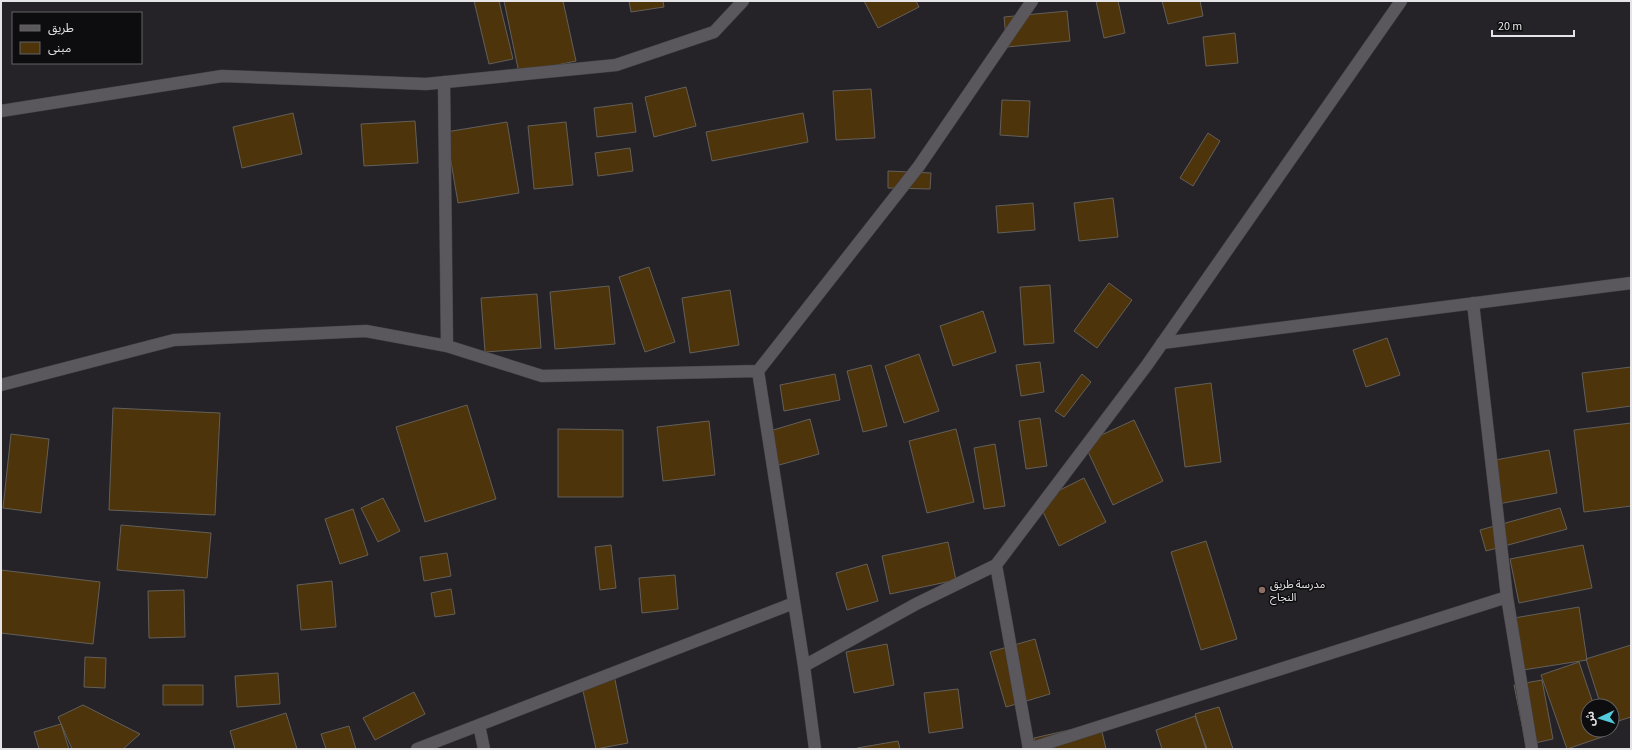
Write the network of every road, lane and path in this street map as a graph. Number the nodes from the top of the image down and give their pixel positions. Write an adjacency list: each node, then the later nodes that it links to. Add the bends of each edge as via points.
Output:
1 (743, 1): 4 (street, via 714,32 616,65)
2 (1032, 1): 10 (street, via 919,166)
3 (1401, 1): 8 (street)
4 (444, 82): 5 (street, via 222,76); 9 (street)
5 (1, 111)
6 (1631, 283): 7 (street)
7 (1473, 303): 8 (street); 13 (street)
8 (1162, 343): 12 (street)
9 (447, 346): 10 (street, via 542,376); 11 (street, via 366,331 174,340)
10 (758, 371): 14 (street)
11 (1, 385)
12 (996, 565): 13 (street, via 1029,749); 15 (street, via 916,604)
13 (1507, 597): 20 (street)
14 (794, 603): 15 (street); 16 (street)
15 (804, 666): 19 (street)
16 (479, 725): 17 (street); 18 (street)
17 (417, 749)
18 (484, 749)
19 (815, 749)
20 (1532, 749)

